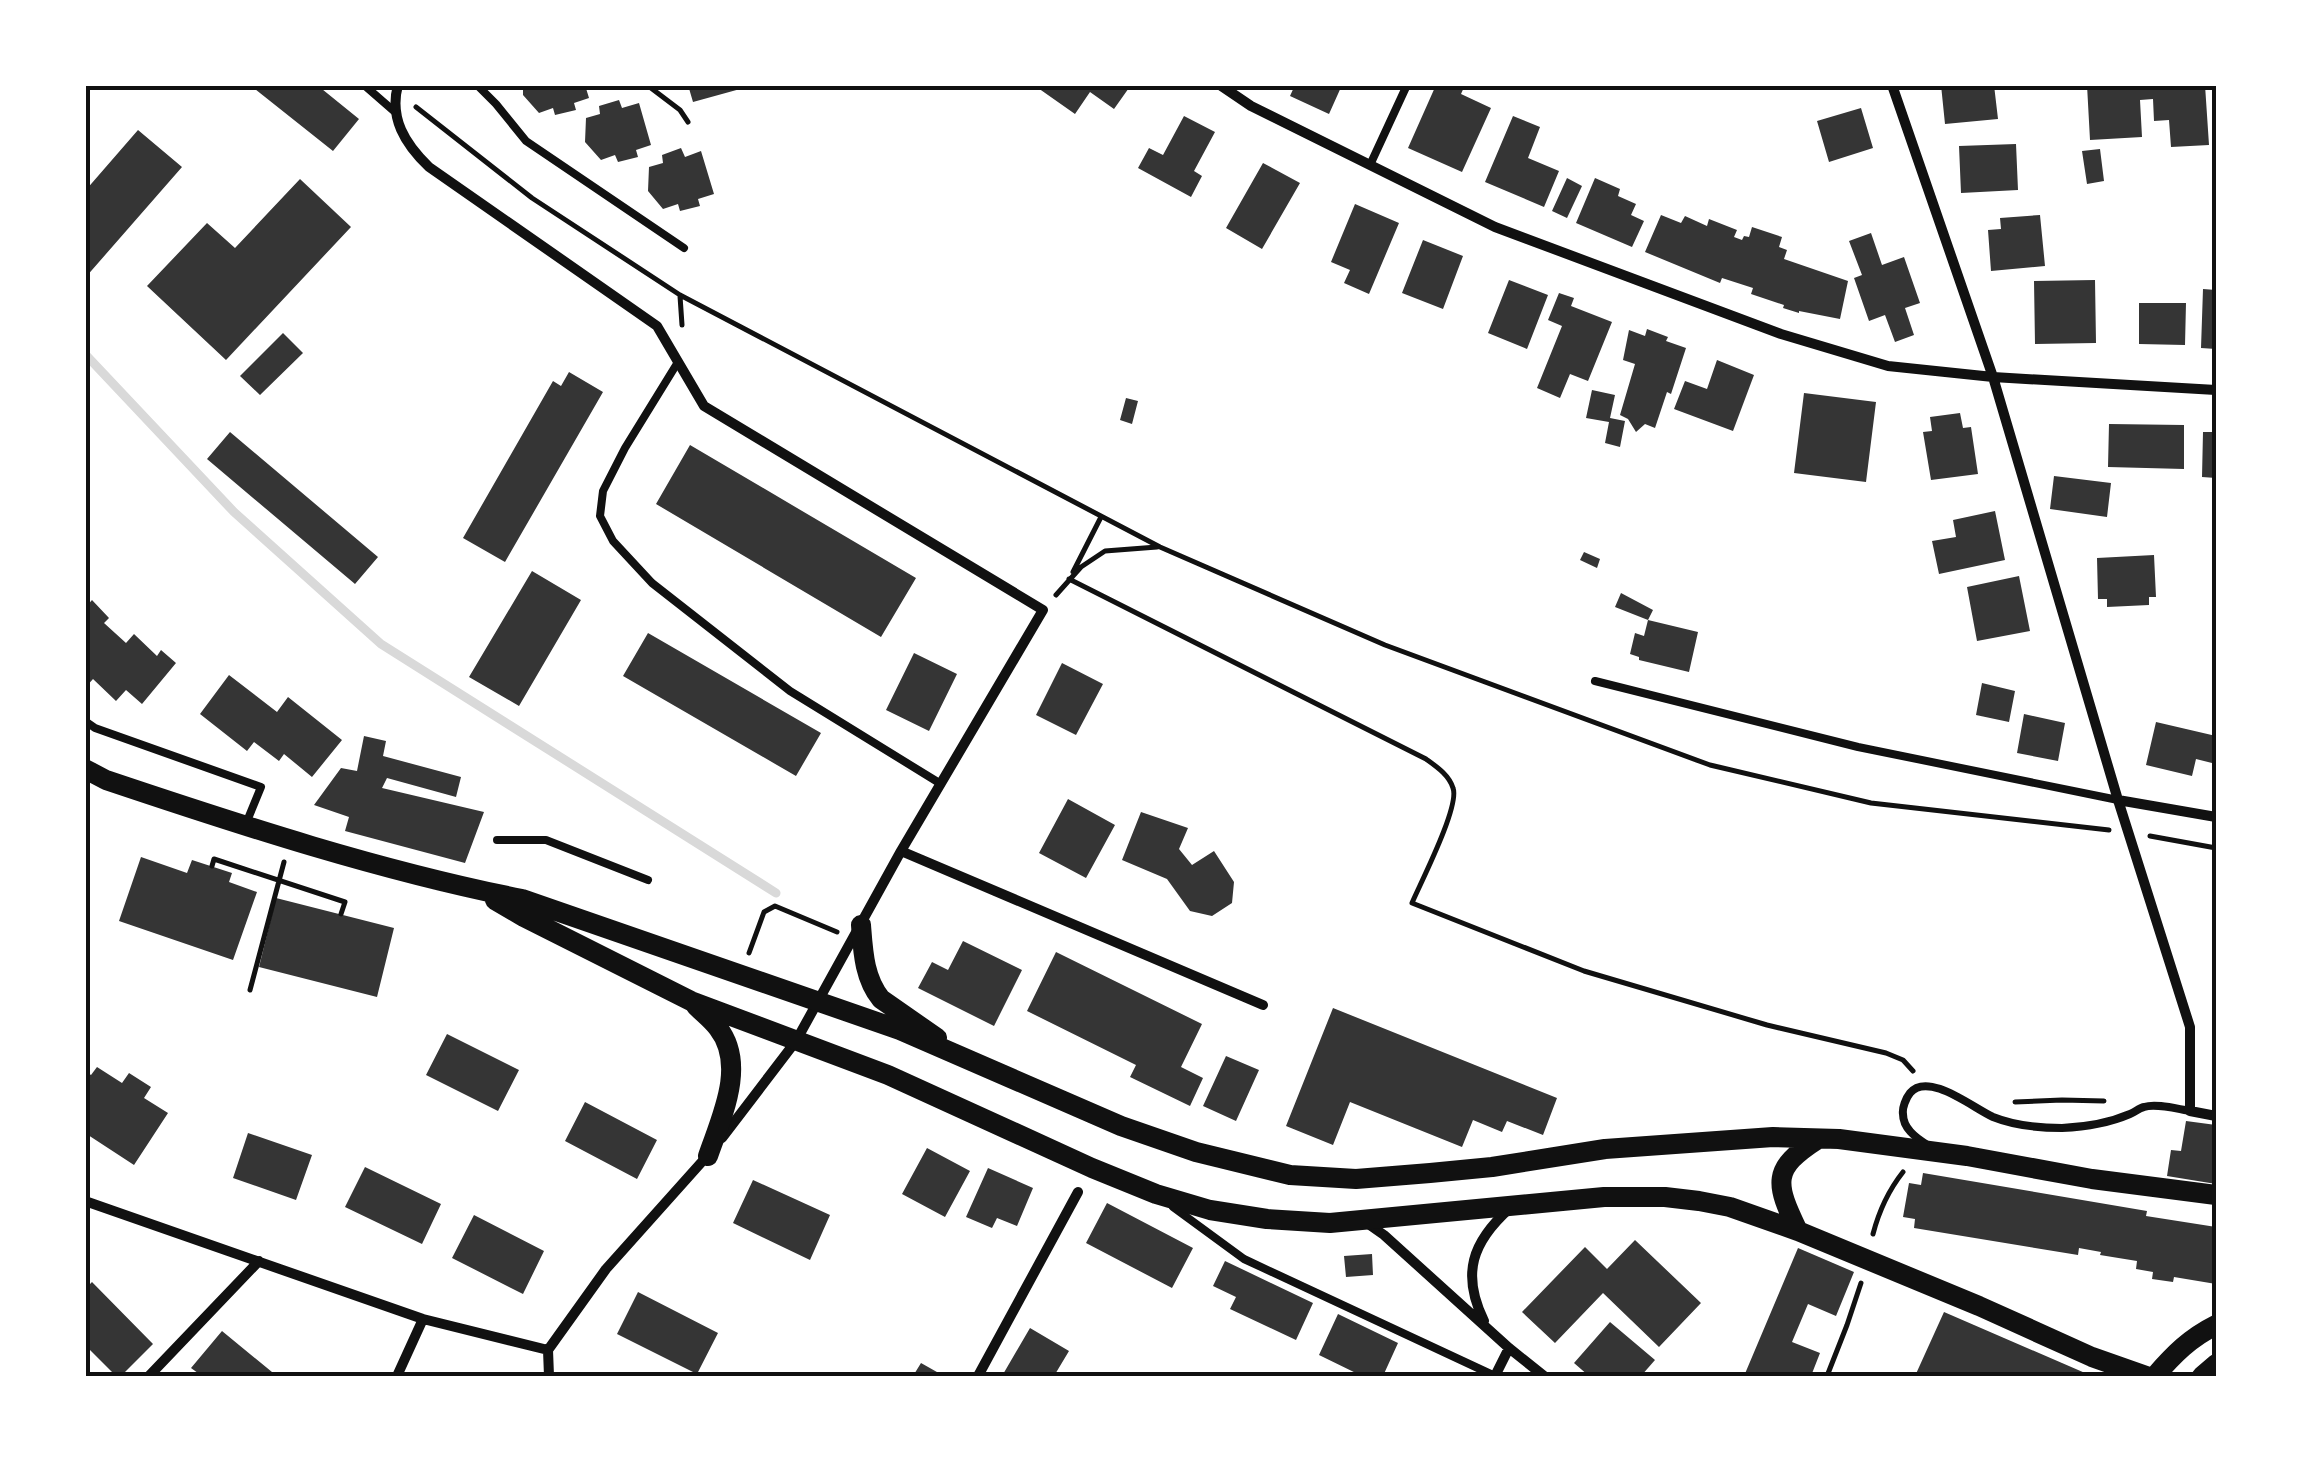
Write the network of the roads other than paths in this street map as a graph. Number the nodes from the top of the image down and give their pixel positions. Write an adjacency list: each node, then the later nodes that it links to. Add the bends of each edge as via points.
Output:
1 (364, 85): 7 (lane)
2 (477, 85): 9 (lane, via 526,140)
3 (1220, 85): 8 (street)
4 (1407, 85): 8 (lane)
5 (1892, 85): 11 (street)
6 (397, 88): 7 (street)
7 (395, 112): 10 (street, via 403,136 428,167 657,326)
8 (1370, 165): 11 (street, via 1495,227 1780,334 1888,366)
9 (684, 248)
10 (678, 362): 16 (lane, via 603,491 600,516 613,541 652,583 790,691); 16 (street, via 704,406 1043,610)
11 (1993, 377): 12 (street); 17 (street)
12 (2216, 390)
13 (1594, 681): 17 (lane, via 1858,747)
14 (85, 722): 19 (lane, via 261,787)
15 (85, 769): 19 (main road)
16 (941, 784): 21 (street)
17 (2118, 800): 18 (street); 30 (street, via 2190,1026)
18 (2216, 817)
19 (245, 827): 23 (main road)
20 (497, 840): 22 (lane, via 546,840)
21 (901, 852): 24 (street); 27 (street)
22 (648, 880)
23 (480, 891): 25 (main road); 26 (main road)
24 (857, 932): 26 (street); 29 (main road, via 881,999)
25 (691, 1001): 28 (main road); 34 (main road, via 719,1029 731,1060)
26 (819, 1002): 28 (street); 29 (main road)
27 (1262, 1006)
28 (796, 1041): 34 (street); 37 (main road)
29 (967, 1060): 32 (main road, via 1196,1152 1290,1175 1356,1179 1604,1149)
30 (2190, 1112): 31 (street); 33 (lane, via 2147,1105 2102,1124 2027,1125 1924,1084 1913,1089 1903,1114 1914,1136)
31 (2216, 1116)
32 (1820, 1138): 33 (main road); 43 (main road, via 1783,1172 1784,1200)
33 (1938, 1152): 35 (main road)
34 (708, 1156): 49 (street, via 606,1269)
35 (2092, 1179): 38 (main road); 41 (main road)
36 (1078, 1192): 53 (street)
37 (1156, 1194): 42 (main road, via 1268,1219); 54 (lane, via 1244,1259)
38 (2216, 1195)
39 (85, 1200): 44 (street)
40 (1514, 1204): 42 (main road); 43 (main road, via 1665,1197 1730,1207); 46 (street, via 1485,1234 1472,1268 1471,1288)
41 (2216, 1209)
42 (1364, 1220): 46 (street)
43 (1798, 1231): 56 (main road)
44 (259, 1261): 45 (street); 50 (street)
45 (423, 1318): 49 (street); 51 (street)
46 (1487, 1326): 48 (street)
47 (2216, 1326): 57 (main road, via 2174,1353)
48 (1510, 1348): 54 (street); 55 (street)
49 (548, 1350): 52 (street)
50 (149, 1376)
51 (396, 1376)
52 (549, 1376)
53 (978, 1376)
54 (1495, 1376)
55 (1544, 1376)
56 (2146, 1376)
57 (2156, 1376)

